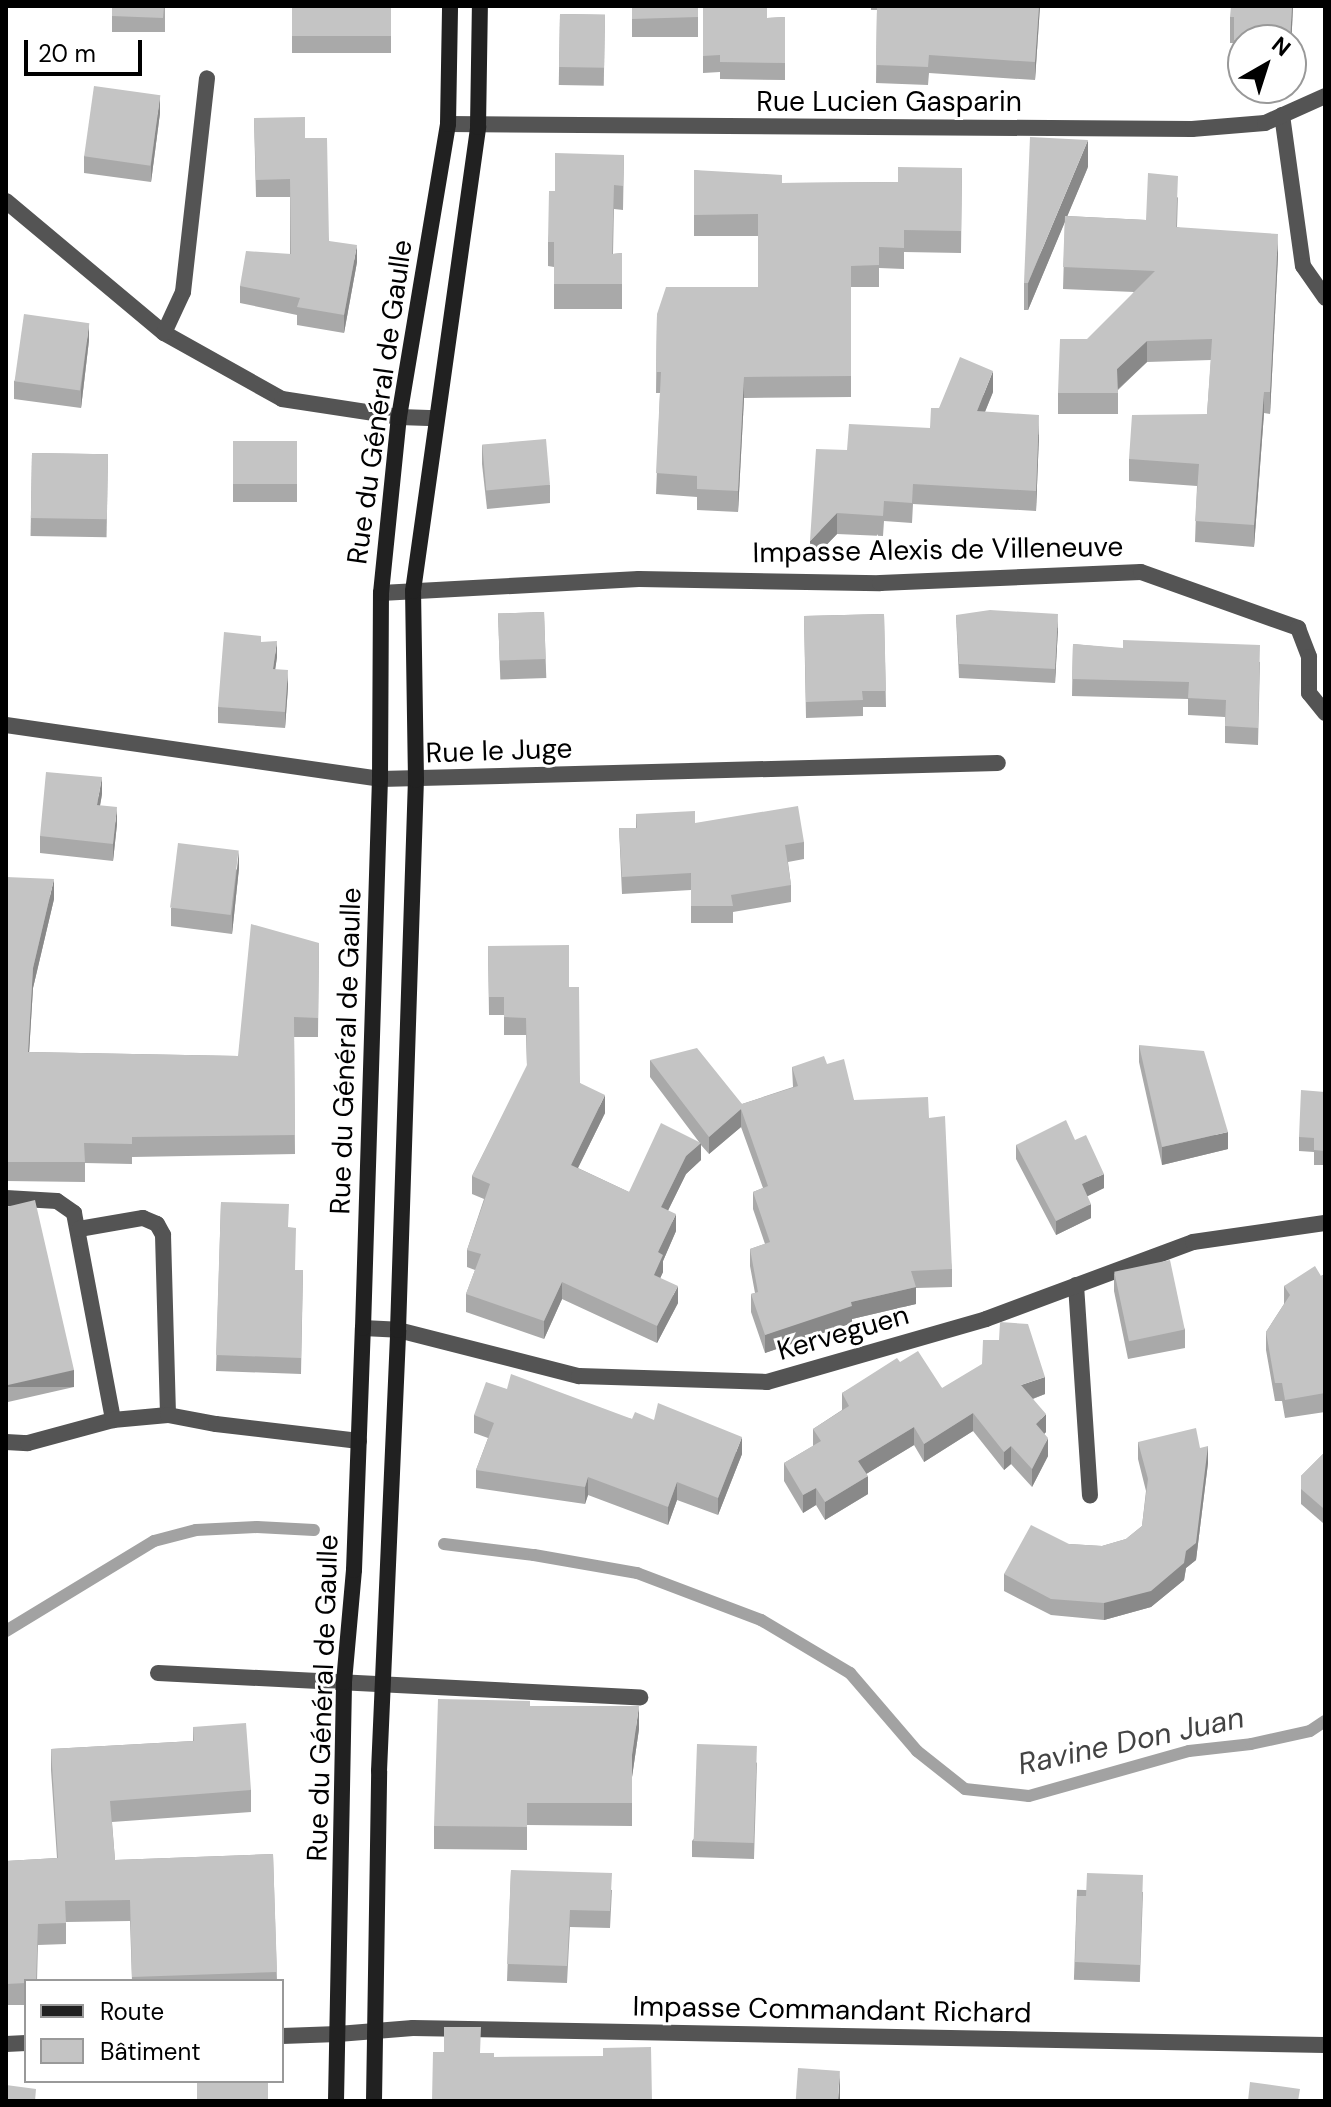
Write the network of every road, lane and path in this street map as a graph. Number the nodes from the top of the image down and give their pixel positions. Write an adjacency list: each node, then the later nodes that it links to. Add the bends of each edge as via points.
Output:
1 (450, 6): 6 (main road, Rue du Général de Gaulle)
2 (480, 6): 7 (main road, Rue du Général de Gaulle)
3 (207, 78): 10 (street, via 183,292)
4 (1325, 96): 5 (street, Rue Lucien Gasparin)
5 (1282, 115): 7 (street, Rue Lucien Gasparin, via 1265,123 1192,129); 9 (street, via 1303,266)
6 (448, 124): 7 (street, Rue Lucien Gasparin); 11 (main road, Rue du Général de Gaulle)
7 (478, 127): 12 (main road, Rue du Général de Gaulle)
8 (6, 201): 10 (street)
9 (1325, 298)
10 (164, 333): 11 (street, via 282,399)
11 (399, 417): 12 (street); 14 (main road, Rue du Général de Gaulle)
12 (436, 418): 13 (main road, Rue du Général de Gaulle)
13 (413, 591): 14 (street, Impasse Alexis de Villeneuve); 15 (street, Impasse Alexis de Villeneuve, via 639,579 880,583 1141,572 1298,628 1309,657 1309,693); 19 (main road, Rue du Général de Gaulle)
14 (381, 593): 18 (main road, Rue du Général de Gaulle)
15 (1325, 713)
16 (6, 725): 18 (street, Rue le Juge)
17 (998, 763): 19 (street, Rue le Juge)
18 (380, 779): 19 (street, Rue le Juge); 24 (main road, Rue du Général de Gaulle)
19 (416, 780): 25 (main road, Rue du Général de Gaulle)
20 (6, 1198): 22 (street, via 64,1203)
21 (1325, 1223): 23 (street, Kerveguen, via 1193,1242)
22 (79, 1229): 26 (street, via 143,1218 157,1224 163,1235); 27 (street)
23 (1076, 1285): 25 (street, Kerveguen, via 986,1319 767,1382 579,1376); 30 (street)
24 (363, 1328): 25 (street, Kerveguen); 28 (main road, Rue du Général de Gaulle)
25 (398, 1330): 33 (main road, Rue du Général de Gaulle)
26 (168, 1415): 27 (street); 28 (street)
27 (113, 1420): 29 (street, via 28,1443)
28 (359, 1441): 32 (main road, Rue du Général de Gaulle)
29 (6, 1442)
30 (1090, 1496)
31 (158, 1673): 32 (street)
32 (344, 1682): 33 (street); 36 (main road, Rue du Général de Gaulle)
33 (384, 1685): 34 (street); 35 (main road, Rue du Général de Gaulle)
34 (640, 1697)
35 (375, 2032): 36 (street, Impasse Commandant Richard); 38 (street, Impasse Commandant Richard, via 413,2028); 40 (main road, Rue du Général de Gaulle)
36 (338, 2034): 37 (street, Impasse Commandant Richard); 39 (main road, Rue du Général de Gaulle)
37 (284, 2036)
38 (1325, 2045)
39 (336, 2101)
40 (374, 2101)

